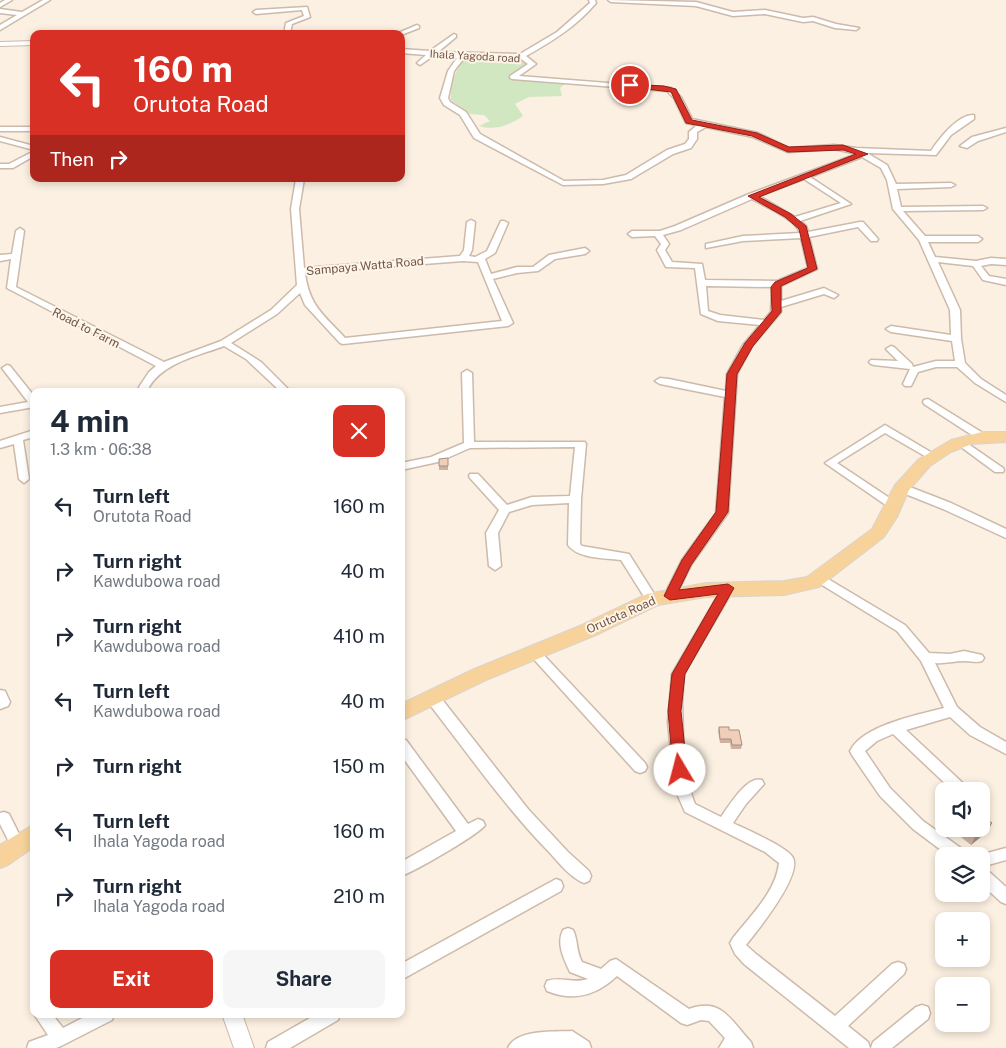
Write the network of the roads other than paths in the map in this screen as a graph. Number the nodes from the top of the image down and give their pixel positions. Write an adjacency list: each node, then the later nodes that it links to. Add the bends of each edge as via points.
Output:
1 (9, 0): 5 (street)
2 (47, 0): 8 (street)
3 (592, 0): 20 (street, via 593,4 585,12 542,45)
4 (611, 0): 11 (street, via 696,4 732,14 765,12)
5 (0, 5)
6 (0, 11): 8 (street)
7 (256, 12): 12 (street, via 304,8 307,17 289,23)
8 (22, 14): 10 (street)
9 (417, 26): 13 (street)
10 (0, 28)
11 (856, 28)
12 (288, 30)
13 (405, 31)
14 (454, 36): 18 (street)
15 (30, 43): 16 (street)
16 (0, 44)
17 (405, 51): 18 (street, Ihala Yagoda road)
18 (430, 54): 19 (street, Ihala Yagoda road); 21 (street)
19 (462, 56): 20 (street, Ihala Yagoda road); 23 (street, via 451,71 444,98 447,103 463,114 477,136 563,182 591,183 628,177 670,152 688,146 696,128)
20 (521, 56): 23 (street, Ihala Yagoda road, via 533,64 512,77 669,89 677,97 689,121)
21 (420, 63)
22 (971, 117): 32 (street, via 948,133 933,153)
23 (704, 126): 32 (street, Ihala Yagoda road, via 755,134 788,150 834,147)
24 (0, 129): 25 (street)
25 (30, 129)
26 (1006, 130): 30 (street, via 975,139)
27 (1006, 137): 29 (street)
28 (0, 138): 31 (street)
29 (993, 141)
30 (964, 146)
31 (30, 147)
32 (856, 150): 33 (street, Ihala Yagoda road)
33 (864, 154): 36 (street); 39 (street, Ihala Yagoda road, via 884,167)
34 (30, 155): 35 (street, via 10,166)
35 (0, 166)
36 (804, 176): 40 (street); 43 (street, via 847,204)
37 (300, 182): 62 (street, via 295,210)
38 (951, 185): 39 (street)
39 (892, 187): 42 (street, Ihala Yagoda road)
40 (752, 196): 43 (street); 47 (street)
41 (982, 208): 42 (street)
42 (897, 209): 50 (street, Ihala Yagoda road)
43 (794, 220): 49 (street, via 803,228)
44 (471, 222): 57 (street, via 468,250)
45 (504, 223): 58 (street, via 491,253)
46 (20, 231): 55 (street)
47 (660, 233): 48 (street); 65 (street, via 665,244 662,250 669,265 699,266)
48 (632, 234)
49 (804, 235): 52 (street, via 860,224); 53 (street, via 738,240); 66 (street, via 813,269)
50 (924, 239): 51 (street); 59 (street, Ihala Yagoda road)
51 (978, 239)
52 (874, 240)
53 (709, 246)
54 (585, 251): 63 (street, via 552,257 535,269)
55 (17, 256): 56 (street); 68 (street)
56 (0, 258)
57 (463, 258): 58 (street, Sampaya Watta Road); 62 (street, Sampaya Watta Road)
58 (477, 259): 63 (street, via 481,260)
59 (931, 259): 61 (street); 74 (street, Ihala Yagoda road, via 955,310)
60 (1006, 262): 61 (street, via 991,260)
61 (976, 264): 64 (street, via 986,278)
62 (300, 271): 67 (street, Sampaya Watta Road)
63 (490, 277): 67 (street, via 508,323 343,342 308,303)
64 (1006, 282)
65 (701, 283): 66 (street); 72 (street, via 704,312 718,318)
66 (778, 284): 71 (street)
67 (302, 286): 75 (street, Sampaya Watta Road, via 274,312)
68 (11, 288): 69 (street); 79 (street, Road to Farm)
69 (0, 292)
70 (834, 295): 71 (street, via 824,291)
71 (776, 305): 72 (street, via 776,312)
72 (767, 323): 87 (street, via 748,345 732,374)
73 (891, 329): 74 (street)
74 (956, 338): 78 (street, Ihala Yagoda road)
75 (224, 343): 79 (street, Sampaya Watta Road); 86 (street, via 234,346)
76 (891, 349): 80 (street)
77 (874, 362): 80 (street)
78 (960, 364): 80 (street); 89 (street, via 978,381)
79 (163, 366): 85 (street, Sampaya Watta Road, via 152,374)
80 (910, 367): 84 (street)
81 (7, 368): 88 (street)
82 (467, 373): 99 (street)
83 (660, 381): 87 (street)
84 (908, 384)
85 (144, 388)
86 (282, 388)
87 (729, 394): 113 (street, via 722,512)
88 (30, 399)
89 (1006, 399)
90 (928, 402): 94 (street)
91 (30, 405): 92 (street)
92 (0, 410)
93 (30, 434): 96 (street)
94 (982, 437): 95 (main road, Orutota Road); 97 (main road, Orutota Road)
95 (1006, 437)
96 (18, 439): 98 (street); 104 (street)
97 (961, 442): 100 (main road, Orutota Road); 102 (street)
98 (0, 445)
99 (469, 445): 101 (street, via 434,460); 106 (street, via 581,444)
100 (934, 457): 105 (main road, Orutota Road, via 921,466); 107 (street, via 883,423 830,463)
101 (405, 466)
102 (1000, 470)
103 (474, 476): 108 (street)
104 (24, 479)
105 (902, 488): 107 (main road, Orutota Road); 109 (street)
106 (575, 499): 108 (street, via 532,501); 113 (street, via 574,545 579,550 625,557)
107 (893, 506): 111 (main road, Orutota Road, via 878,533)
108 (504, 509): 110 (street, via 492,533)
109 (1006, 534)
110 (494, 566)
111 (818, 577): 112 (main road, Orutota Road, via 799,587); 115 (street, via 901,628)
112 (728, 588): 113 (main road, Orutota Road); 129 (street, via 678,674 674,711 687,803 690,808)
113 (661, 598): 114 (main road, Orutota Road)
114 (534, 652): 118 (main road, Orutota Road); 125 (street)
115 (926, 658): 116 (street); 121 (street)
116 (978, 658)
117 (0, 695): 119 (street, via 3,702)
118 (432, 697): 120 (main road, Orutota Road); 135 (street, via 530,822 562,858)
119 (0, 704)
120 (405, 711)
121 (952, 711): 122 (street); 123 (street, via 975,731)
122 (896, 728): 126 (street); 131 (street, via 861,744 857,751 885,792 918,825)
123 (1006, 748)
124 (405, 749): 134 (street, via 472,829)
125 (640, 767)
126 (953, 782)
127 (757, 784): 129 (street)
128 (4, 818): 130 (street)
129 (724, 824): 149 (street, via 787,860 784,876 738,943 740,949)
130 (17, 845)
131 (948, 847)
132 (1006, 854): 133 (street)
133 (990, 858)
134 (405, 868)
135 (584, 876)
136 (990, 882): 138 (street)
137 (556, 886): 141 (street)
138 (1006, 897)
139 (568, 934): 142 (street, via 570,953 576,967)
140 (898, 969): 149 (street)
141 (405, 971)
142 (604, 978): 143 (street, via 581,990); 151 (street, via 616,966 688,1017 713,1012)
143 (553, 986)
144 (922, 1013): 158 (street)
145 (45, 1018): 150 (street)
146 (100, 1018): 150 (street)
147 (233, 1018): 153 (street)
148 (325, 1018): 154 (street)
149 (835, 1027): 157 (street)
150 (63, 1041): 152 (street)
151 (736, 1045)
152 (35, 1048)
153 (244, 1048)
154 (274, 1048)
155 (516, 1048): 156 (street, via 522,1043 572,1039)
156 (583, 1048)
157 (862, 1048)
158 (879, 1048)

